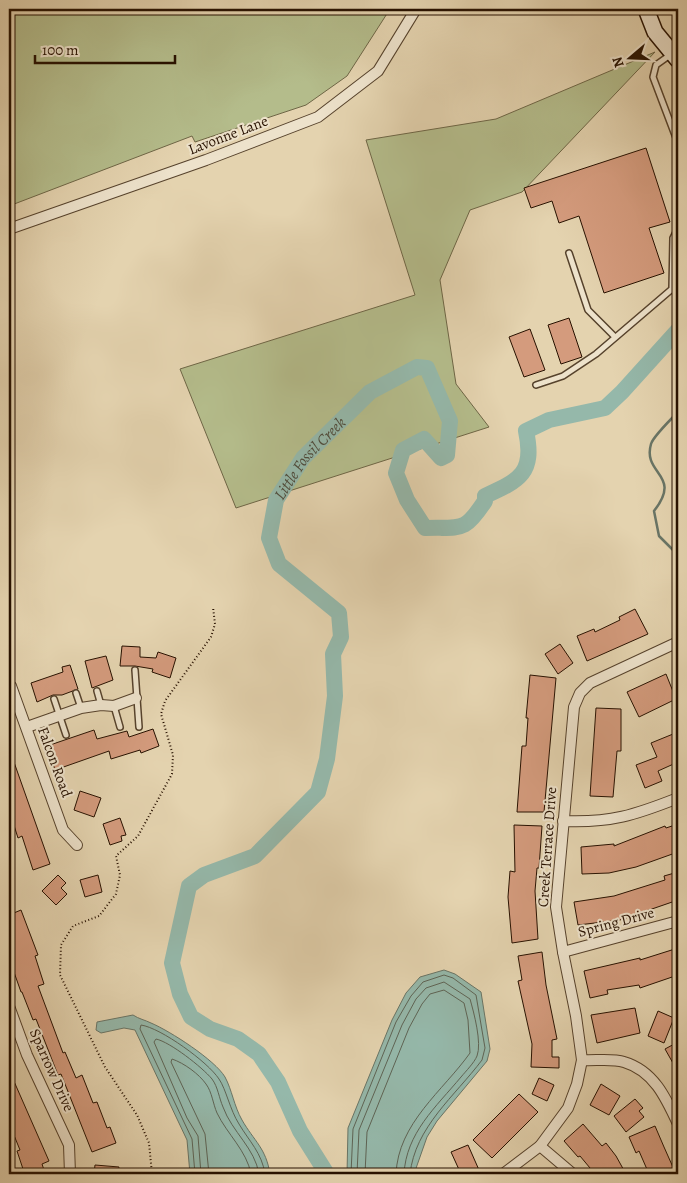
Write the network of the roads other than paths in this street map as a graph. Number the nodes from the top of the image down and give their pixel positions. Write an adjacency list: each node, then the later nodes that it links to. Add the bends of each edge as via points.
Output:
1 (416, 9): 6 (street, Lavonne Lane, via 378,71 318,117)
2 (646, 9): 3 (main road, via 656,32)
3 (676, 57): 4 (lane, via 656,65 653,77)
4 (678, 143)
5 (678, 228): 8 (lane, via 673,238 672,289)
6 (9, 229)
7 (569, 253): 8 (lane, via 588,310)
8 (615, 337): 9 (lane, via 563,376)
9 (536, 385)
10 (678, 642): 26 (street, Creek Terrace Drive, via 590,683 580,692 574,707)
11 (135, 670): 15 (lane)
12 (10, 686): 21 (street, Falcon Road)
13 (97, 691): 17 (lane)
14 (76, 693): 19 (lane)
15 (136, 698): 18 (street); 23 (lane)
16 (54, 699): 20 (lane)
17 (100, 705): 18 (street); 19 (street)
18 (114, 706): 22 (lane)
19 (82, 708): 20 (street)
20 (60, 715): 21 (street); 24 (lane)
21 (26, 727): 27 (street, Falcon Road, via 63,830)
22 (120, 727)
23 (140, 727)
24 (66, 735)
25 (678, 798): 26 (street, via 640,813 597,822)
26 (563, 820): 29 (street, Creek Terrace Drive, via 556,907)
27 (77, 845)
28 (678, 920): 29 (street, Spring Drive)
29 (562, 952): 31 (street, Creek Terrace Drive)
30 (9, 1006): 34 (street, Sparrow Drive, via 27,1055 69,1145)
31 (582, 1060): 32 (street, via 623,1061 644,1072 663,1092); 33 (street, Creek Terrace Drive, via 568,1108)
32 (678, 1124)
33 (540, 1146): 35 (street, Creek Terrace Drive); 36 (street)
34 (70, 1174)
35 (503, 1174)
36 (573, 1174)

